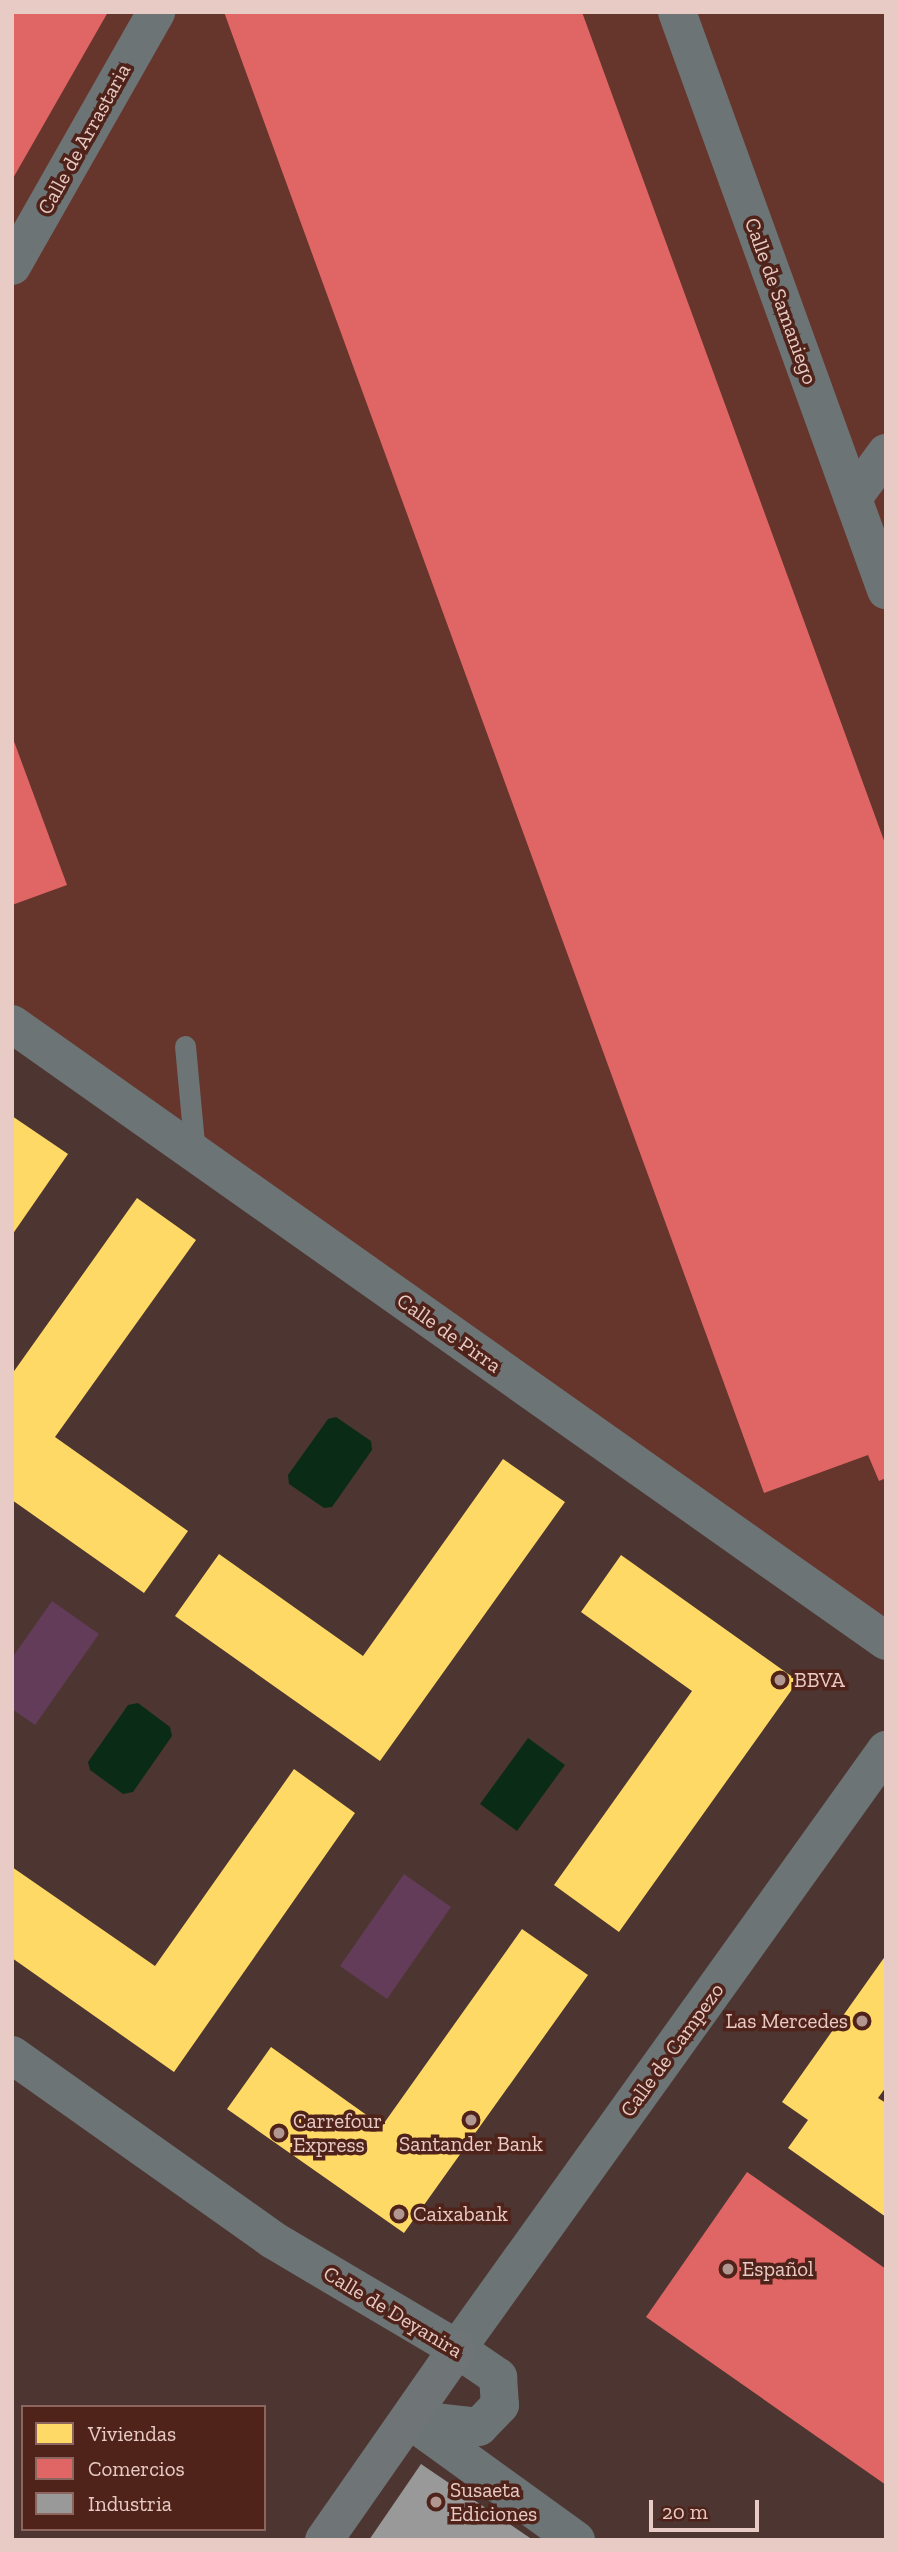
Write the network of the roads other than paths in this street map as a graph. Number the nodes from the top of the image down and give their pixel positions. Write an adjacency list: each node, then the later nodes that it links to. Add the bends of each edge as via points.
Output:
1 (156, 12): 3 (street, Calle de Arrastaria)
2 (677, 12): 5 (street, Calle de Samaniego)
3 (12, 267)
4 (886, 453): 5 (street)
5 (853, 498): 6 (street, Calle de Samaniego)
6 (886, 590)
7 (12, 1024): 9 (street, Calle de Pirra)
8 (185, 1046): 9 (lane)
9 (195, 1154): 10 (street, Calle de Pirra)
10 (886, 1642)
11 (886, 1750): 13 (street, Calle de Campezo)
12 (12, 2055): 13 (street, Calle de Deyanira, via 273,2240)
13 (457, 2349): 14 (main road); 14 (street, Calle de Deyanira, via 498,2377 500,2405 479,2427)
14 (409, 2419): 15 (main road); 16 (street)
15 (324, 2540)
16 (576, 2540)

